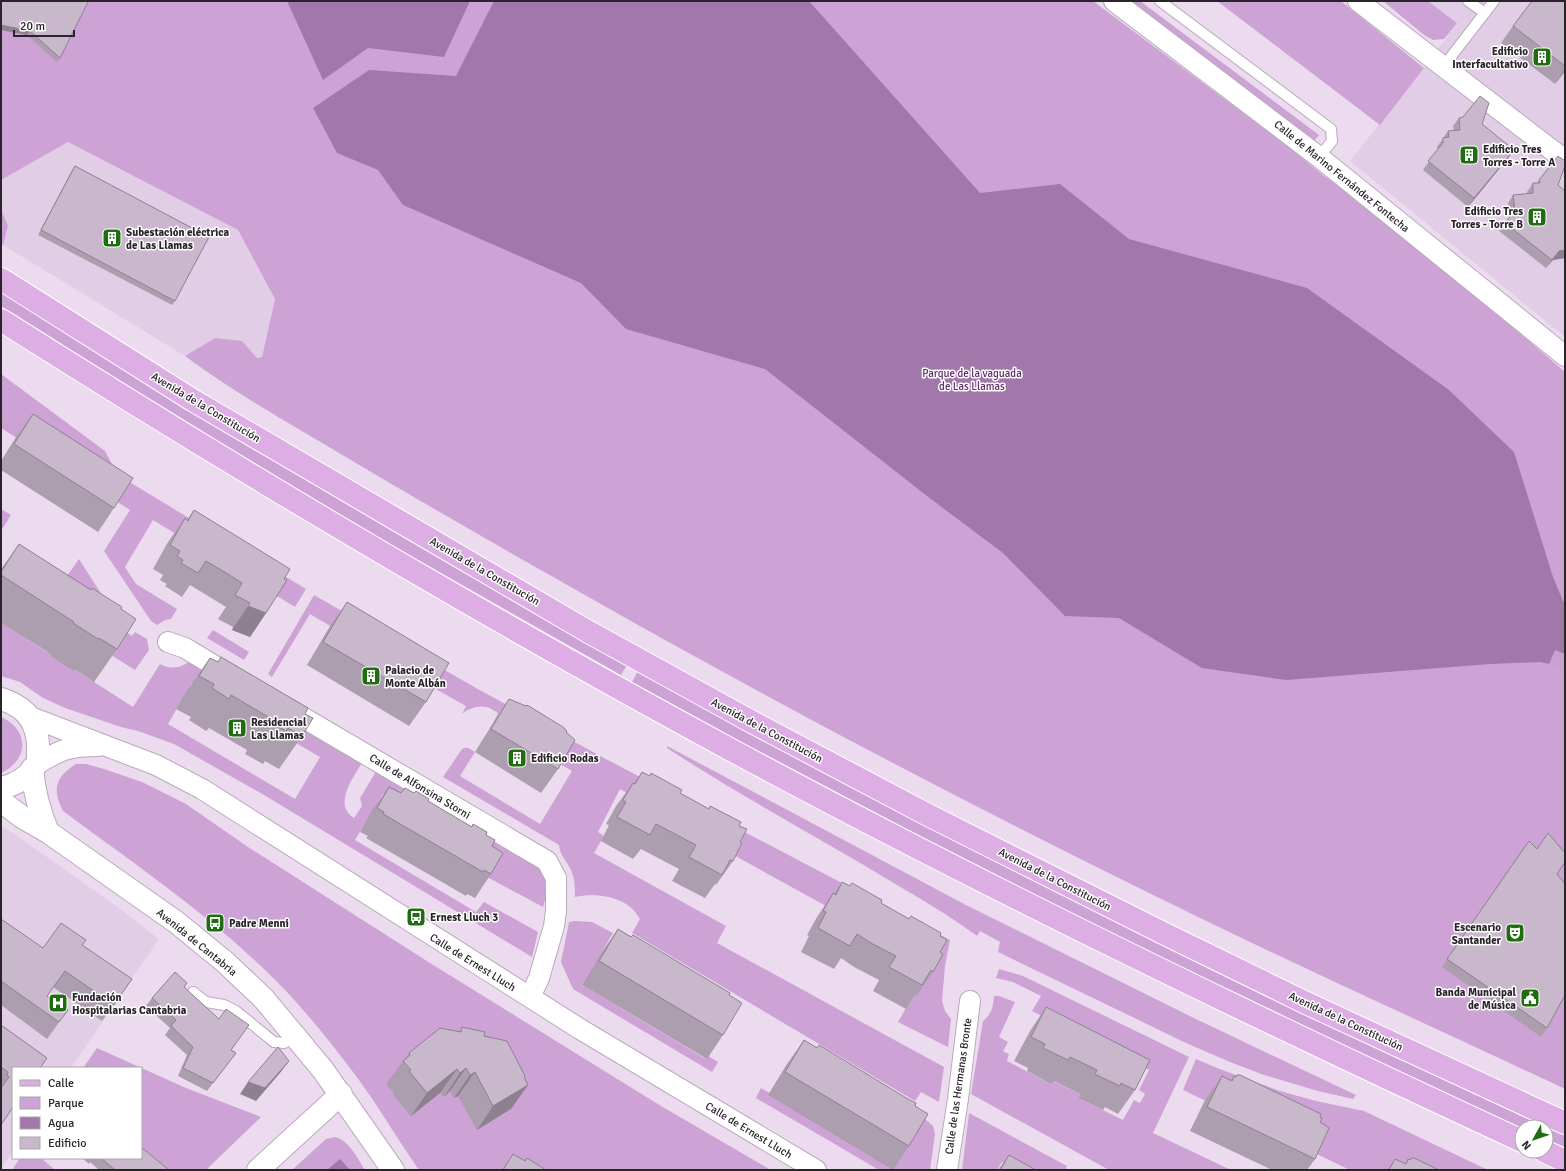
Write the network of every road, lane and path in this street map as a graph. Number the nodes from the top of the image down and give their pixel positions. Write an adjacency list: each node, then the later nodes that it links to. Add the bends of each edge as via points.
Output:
1 (1114, 1): 8 (street, Calle de Marino Fernández Fontecha)
2 (1160, 1): 8 (lane, via 1331,129 1332,141)
3 (1358, 1): 7 (street)
4 (1468, 1): 6 (lane)
5 (1494, 1): 6 (lane)
6 (1485, 13): 7 (lane)
7 (1443, 67): 9 (street)
8 (1319, 157): 12 (street, Calle de Marino Fernández Fontecha)
9 (1565, 160)
10 (1, 279): 28 (main road, Avenida de la Constitución, via 201,405 587,631 752,722 1170,937)
11 (1, 320): 29 (main road, via 176,430 375,549 730,749 913,846 1148,964 1291,1034)
12 (1565, 356)
13 (168, 642): 14 (street, via 185,648)
14 (248, 684)
15 (1, 699): 17 (main road, via 16,705)
16 (272, 699): 24 (street, Calle de Alfonsina Storni, via 547,862 556,878 554,926)
17 (28, 716): 18 (street, Calle de Ernest Lluch); 19 (main road, via 38,736)
18 (107, 746): 19 (street, Calle de Ernest Lluch, via 78,746 59,751); 24 (street, Calle de Ernest Lluch, via 156,765 202,789)
19 (34, 766): 20 (main road, via 23,779); 22 (main road, via 36,798)
20 (1, 788)
21 (1, 801): 22 (main road, Avenida de Cantabria)
22 (48, 832): 26 (main road, Avenida de Cantabria, via 176,922 225,962)
23 (193, 992): 26 (lane, via 206,1002 224,1005 236,1011 274,1042 284,1043)
24 (530, 997): 34 (street, Calle de Ernest Lluch)
25 (970, 1001): 35 (street, Calle de las Hermanas Bronte)
26 (295, 1036): 27 (main road, Avenida de Cantabria)
27 (341, 1094): 32 (main road); 33 (main road, Avenida de Cantabria)
28 (1565, 1123)
29 (1514, 1137)
30 (1554, 1156): 31 (main road)
31 (1565, 1161)
32 (258, 1170)
33 (393, 1170)
34 (816, 1170)
35 (946, 1170)

